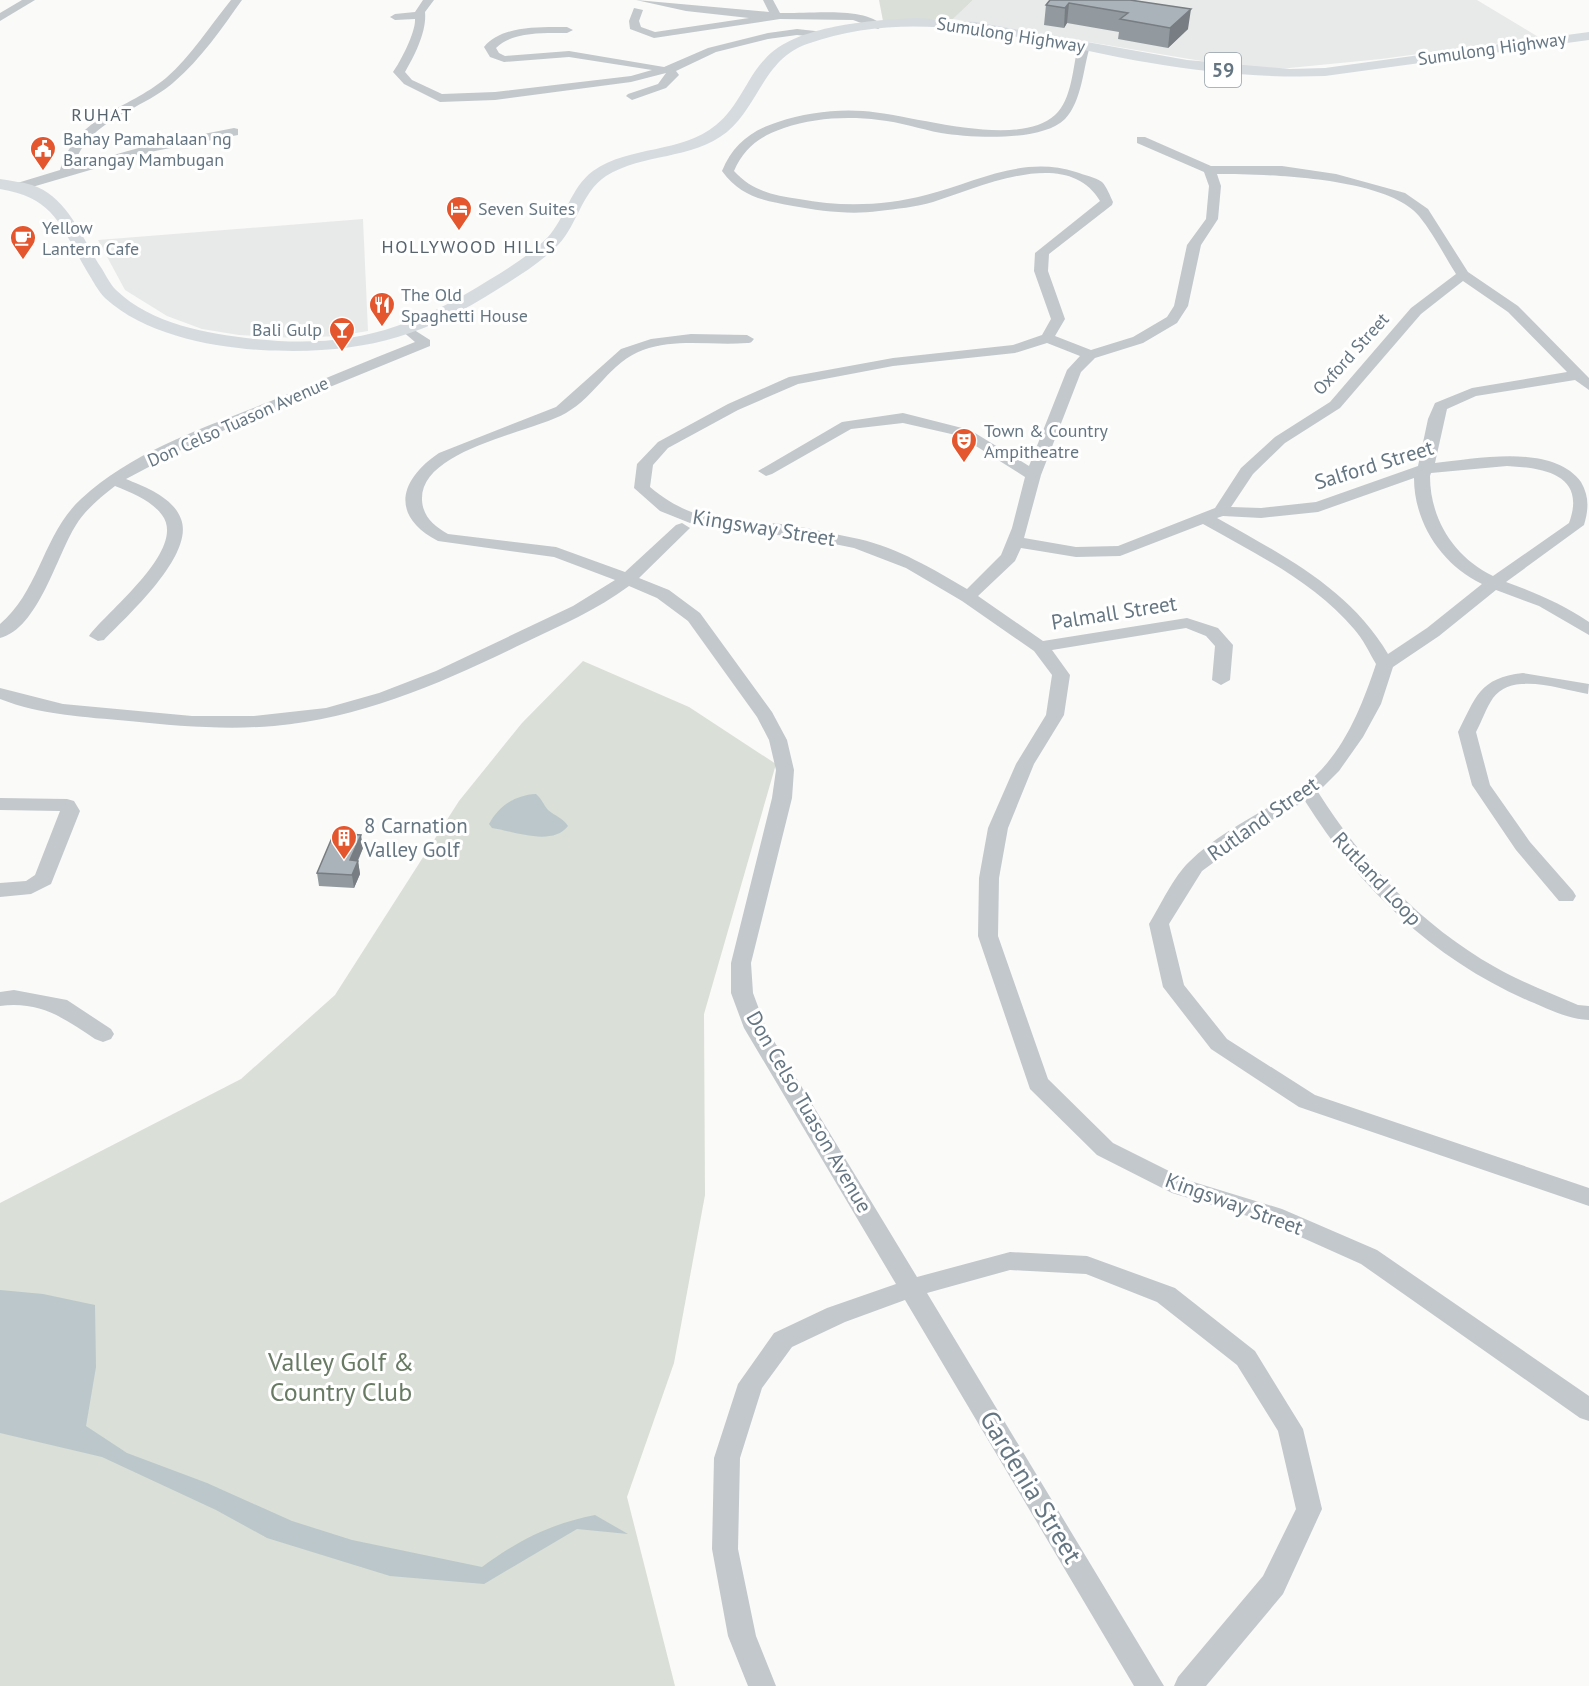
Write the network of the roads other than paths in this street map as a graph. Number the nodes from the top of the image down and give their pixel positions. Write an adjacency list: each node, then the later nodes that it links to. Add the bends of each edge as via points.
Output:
1 (30, 0): 10 (street)
2 (237, 0): 21 (street, via 167,82 106,118 75,146)
3 (429, 0): 7 (street)
4 (768, 0): 9 (street)
5 (676, 4): 6 (street); 9 (street)
6 (638, 10): 9 (street, via 636,30 654,35)
7 (420, 15): 8 (street); 16 (street, via 421,26 399,76 444,99 584,86)
8 (395, 17)
9 (777, 17): 11 (street, via 864,19)
10 (0, 18)
11 (878, 26): 13 (main road, Sumulong Highway / 59); 15 (main road, Sumulong Highway / 59, via 955,24)
12 (567, 30): 16 (street, via 520,34 499,39 490,47 494,55 504,59 568,54)
13 (824, 35): 16 (street, via 797,32 768,36 712,50); 25 (main road, Sumulong Highway / 59, via 774,54 738,110 720,130 603,172 584,187 550,245 500,280)
14 (1589, 36): 15 (main road, Sumulong Highway / 59, via 1285,75 1230,71)
15 (1084, 46): 26 (street, via 1068,109 1045,125 982,132 948,130 880,116 845,114 807,119 762,130 738,147 728,171 741,186 765,197 827,208 876,208 928,199 1001,174 1038,170 1060,171 1097,185 1107,202 1042,254 1041,271 1058,319)
16 (670, 70): 17 (street, via 672,75 666,83)
17 (632, 96)
18 (234, 132): 21 (street, via 153,148)
19 (1141, 140): 20 (street)
20 (1209, 170): 24 (street, via 1282,170 1336,178 1400,196 1423,212); 28 (street, via 1215,186 1212,219 1194,245 1182,306 1172,320 1138,340)
21 (66, 172): 23 (street)
22 (0, 184): 23 (main road, Sumulong Highway / 59)
23 (18, 187): 25 (main road, Sumulong Highway / 59, via 53,202 109,293 121,304 193,336 260,344 331,344)
24 (1463, 275): 29 (street, via 1513,309); 34 (street, Oxford Street, via 1416,311 1335,405 1280,440 1247,471)
25 (408, 330): 33 (street, Don Celso Tuason Avenue, via 424,343 167,450)
26 (1047, 338): 28 (street); 39 (street, Kingsway Street, via 1015,350 893,362 794,380 663,445 645,464 642,488 666,508 741,528 795,531 858,544 912,564)
27 (747, 339): 37 (street, Don Celso Tuason Avenue, via 668,341 626,352 607,364 581,396 561,410 457,450 433,464 418,479 414,493 419,519 444,538 556,552)
28 (1090, 355): 32 (street, via 1074,370)
29 (1584, 380): 30 (street, via 1472,392 1440,406)
30 (1424, 469): 34 (street, Salford Street, via 1318,507); 38 (street, via 1423,499 1446,548 1475,574); 38 (street, Salford Street, via 1507,461 1533,463 1559,469 1581,493 1582,509 1576,525)
31 (766, 471): 32 (street, via 847,425 903,418 965,433)
32 (1033, 475): 36 (street)
33 (116, 481): 41 (street, Don Celso Tuason Avenue, via 74,514 36,596); 42 (street, via 157,502 173,519 175,530 165,561)
34 (1213, 515): 36 (street, Salford Street, via 1120,551 1076,552); 44 (street, via 1329,595 1361,626)
35 (682, 528): 37 (street)
36 (1016, 542): 39 (street, via 1009,557)
37 (628, 579): 47 (street, via 564,617 442,675 360,704 298,718 257,722 172,720 48,707); 56 (street, Don Celso Tuason Avenue, via 663,594 694,617 766,716 778,740 785,770 782,798 741,963 742,993 755,1028)
38 (1494, 583): 40 (street, via 1540,600); 44 (street, Salford Street, via 1433,632)
39 (968, 597): 43 (street, Kingsway Street)
40 (1589, 630)
41 (0, 633)
42 (98, 636)
43 (1040, 647): 45 (street, Palmall Street, via 1187,622 1212,633 1224,645); 57 (street, Kingsway Street, via 1061,675 1055,715 1025,764 998,828 989,878 988,936 1038,1083 1105,1149 1180,1187 1274,1215 1369,1257)
44 (1384, 664): 48 (street, Rutland Street, via 1372,704 1354,737)
45 (1221, 680)
46 (1589, 690): 51 (street, via 1524,680 1500,682 1489,691 1467,732 1481,785 1523,846)
47 (0, 693)
48 (1308, 791): 53 (street, Rutland Loop, via 1357,863 1417,925 1488,972 1575,1012); 55 (street, Rutland Street, via 1263,816 1195,867 1159,924 1174,987 1219,1044 1306,1101)
49 (0, 804): 50 (street, via 68,805 70,811 44,879 31,887)
50 (0, 890)
51 (1566, 896)
52 (0, 999): 54 (street, via 14,997 60,1005)
53 (1589, 1014)
54 (103, 1034)
55 (1589, 1197)
56 (911, 1288): 58 (street, via 836,1315 783,1340 751,1384 727,1458 724,1549 742,1636); 59 (street, Gardenia Street); 60 (street, via 1010,1261 1087,1265 1166,1295 1246,1358 1290,1429 1310,1509 1273,1586)
57 (1589, 1410)
58 (762, 1686)
59 (1150, 1686)
60 (1188, 1686)

